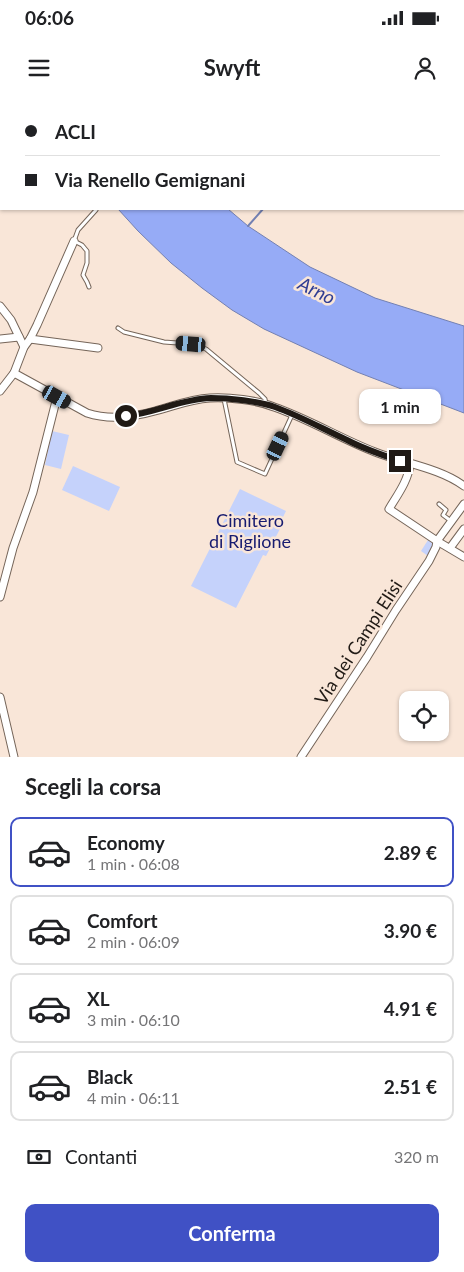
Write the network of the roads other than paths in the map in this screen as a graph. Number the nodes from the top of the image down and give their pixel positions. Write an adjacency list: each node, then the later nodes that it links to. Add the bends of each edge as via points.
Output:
1 (96, 210): 2 (lane, via 78,230)
2 (74, 241): 3 (lane, via 87,251 83,275); 7 (street)
3 (89, 288)
4 (0, 306): 6 (street)
5 (118, 328): 15 (lane, via 164,342 206,348 259,393)
6 (19, 337): 8 (street); 9 (street)
7 (30, 338): 9 (street); 10 (street)
8 (0, 339)
9 (24, 346): 11 (street)
10 (98, 348)
11 (14, 373): 12 (street); 13 (street)
12 (0, 391)
13 (57, 397): 14 (street, via 87,413 117,417 156,411 193,400); 26 (street, via 33,492)
14 (224, 399): 15 (street); 16 (lane, via 237,462 265,474)
15 (266, 404): 16 (street)
16 (292, 415): 17 (street, via 374,452)
17 (410, 464): 18 (street, via 442,474); 23 (street, via 405,483 389,509)
18 (464, 486)
19 (439, 504): 21 (lane, via 446,510 443,515)
20 (464, 504): 21 (street, Via dei Campi Elisi)
21 (452, 521): 23 (street, Via dei Campi Elisi)
22 (464, 529): 24 (street)
23 (437, 541): 24 (street); 29 (street, Via dei Campi Elisi, via 429,562)
24 (450, 548): 25 (street)
25 (464, 557)
26 (0, 597)
27 (0, 698): 28 (street)
28 (14, 757)
29 (301, 757)

